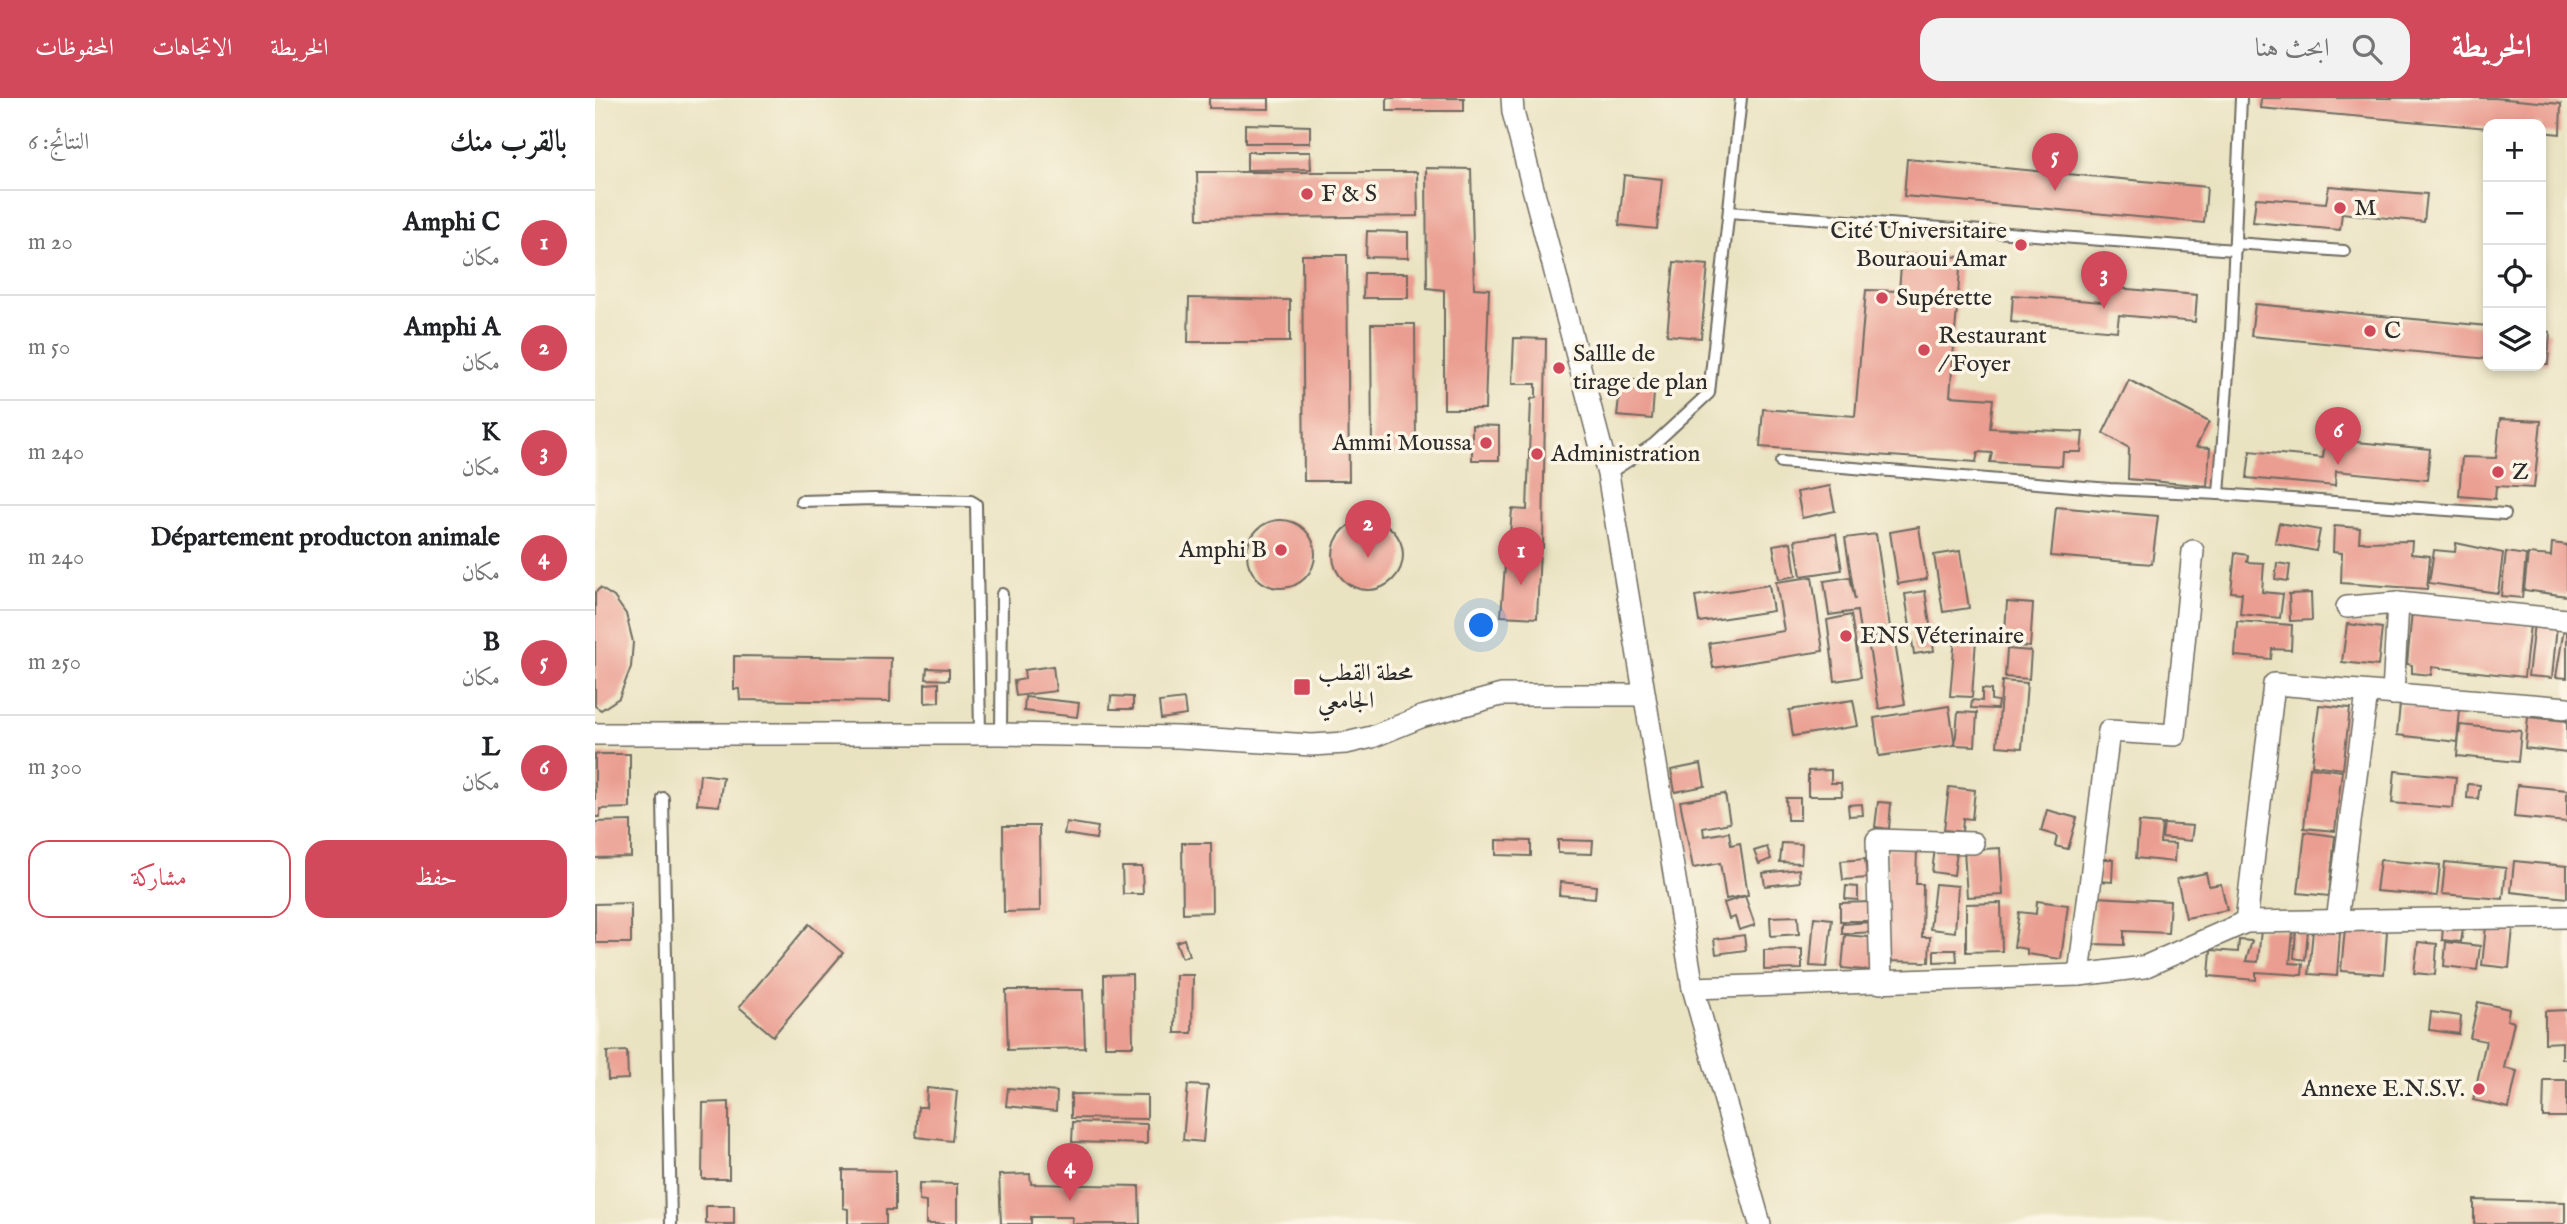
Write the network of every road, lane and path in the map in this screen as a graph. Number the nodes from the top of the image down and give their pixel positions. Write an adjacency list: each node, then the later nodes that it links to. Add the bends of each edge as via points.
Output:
1 (1512, 98): 8 (street)
2 (1741, 98): 4 (lane)
3 (2241, 98): 5 (lane)
4 (1729, 212): 5 (lane); 8 (lane, via 1709,393 1654,444)
5 (2235, 247): 6 (lane); 9 (lane)
6 (2344, 251)
7 (1781, 462): 9 (lane)
8 (1608, 474): 19 (street)
9 (2219, 494): 11 (lane)
10 (801, 501): 22 (lane, via 976,504)
11 (2505, 514)
12 (2193, 551): 29 (street, via 2175,735 2109,731)
13 (1002, 594): 23 (lane)
14 (2398, 603): 15 (street); 16 (street); 18 (street)
15 (2347, 607)
16 (2567, 620)
17 (2367, 693): 18 (street); 27 (street); 28 (street, via 2274,684)
18 (2393, 694): 20 (street)
19 (1643, 695): 23 (street, via 1501,695 1346,743); 31 (street)
20 (2567, 708)
21 (595, 734): 22 (street)
22 (980, 734): 23 (street)
23 (1001, 734)
24 (663, 798): 32 (lane)
25 (1973, 843): 30 (street, via 1877,840)
26 (2567, 917): 27 (street)
27 (2337, 921): 28 (street)
28 (2246, 922): 29 (street, via 2144,967)
29 (2079, 975): 30 (street)
30 (1881, 983): 31 (street)
31 (1693, 988): 33 (street)
32 (671, 1224)
33 (1760, 1224)

